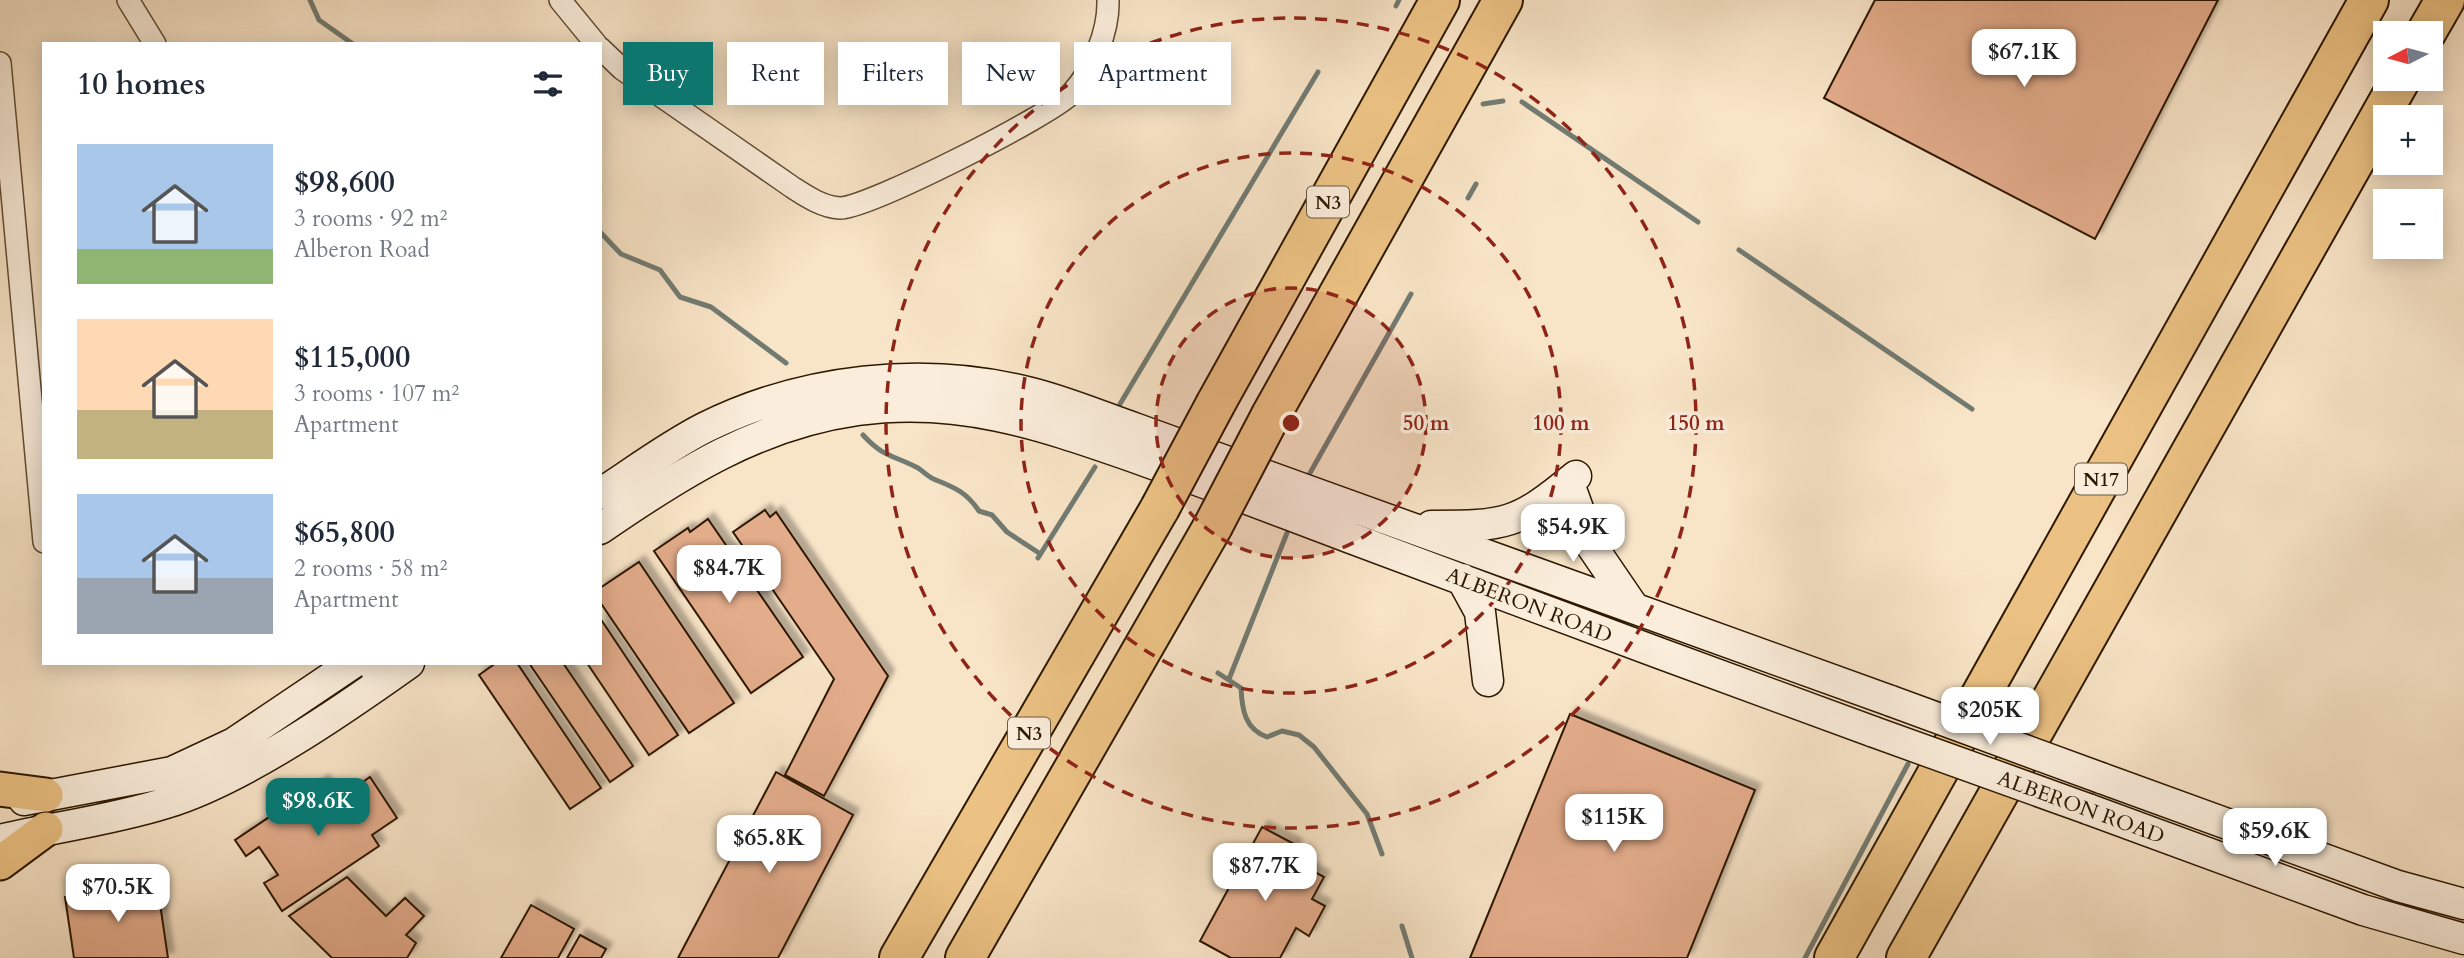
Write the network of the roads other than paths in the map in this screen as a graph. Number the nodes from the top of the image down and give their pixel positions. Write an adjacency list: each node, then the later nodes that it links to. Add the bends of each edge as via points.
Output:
1 (128, 0): 9 (street)
2 (559, 0): 10 (street)
3 (1108, 0): 11 (street, via 1103,34 1070,96 862,204 839,208 762,166 622,69)
4 (1440, 0): 32 (highway, N3, bridge, via 1160,508)
5 (1503, 0): 33 (highway, N3, bridge, via 1213,526)
6 (2369, 0): 34 (highway, N17)
7 (2445, 0): 8 (highway)
8 (2433, 21)
9 (154, 42)
10 (594, 42)
11 (602, 50)
12 (0, 63): 15 (street)
13 (2393, 91): 35 (highway)
14 (602, 494): 16 (main road, ALBERON ROAD, via 702,429 747,409 799,393 859,383 938,380 1032,393)
15 (42, 520)
16 (1406, 526): 19 (main road, ALBERON ROAD); 19 (main road, via 1493,525 1513,520 1573,482 1591,545)
17 (602, 528): 18 (main road, ALBERON ROAD, via 688,469 788,424 859,409 966,409 1039,425 1203,481)
18 (1461, 579): 23 (main road, via 1480,612); 31 (main road, ALBERON ROAD, bridge, via 2376,915)
19 (1634, 608): 30 (main road, ALBERON ROAD, bridge, via 2398,886)
20 (350, 665): 25 (main road, via 233,743 190,764 147,777)
21 (402, 665): 22 (main road)
22 (373, 674): 27 (main road, via 231,775 187,794 98,821)
23 (1489, 681)
24 (0, 789): 25 (main road)
25 (46, 795): 26 (main road)
26 (0, 805)
27 (46, 829): 28 (main road); 29 (main road)
28 (0, 840)
29 (0, 863)
30 (2464, 904)
31 (2464, 939)
32 (899, 958)
33 (965, 958)
34 (1833, 958)
35 (1906, 958)

